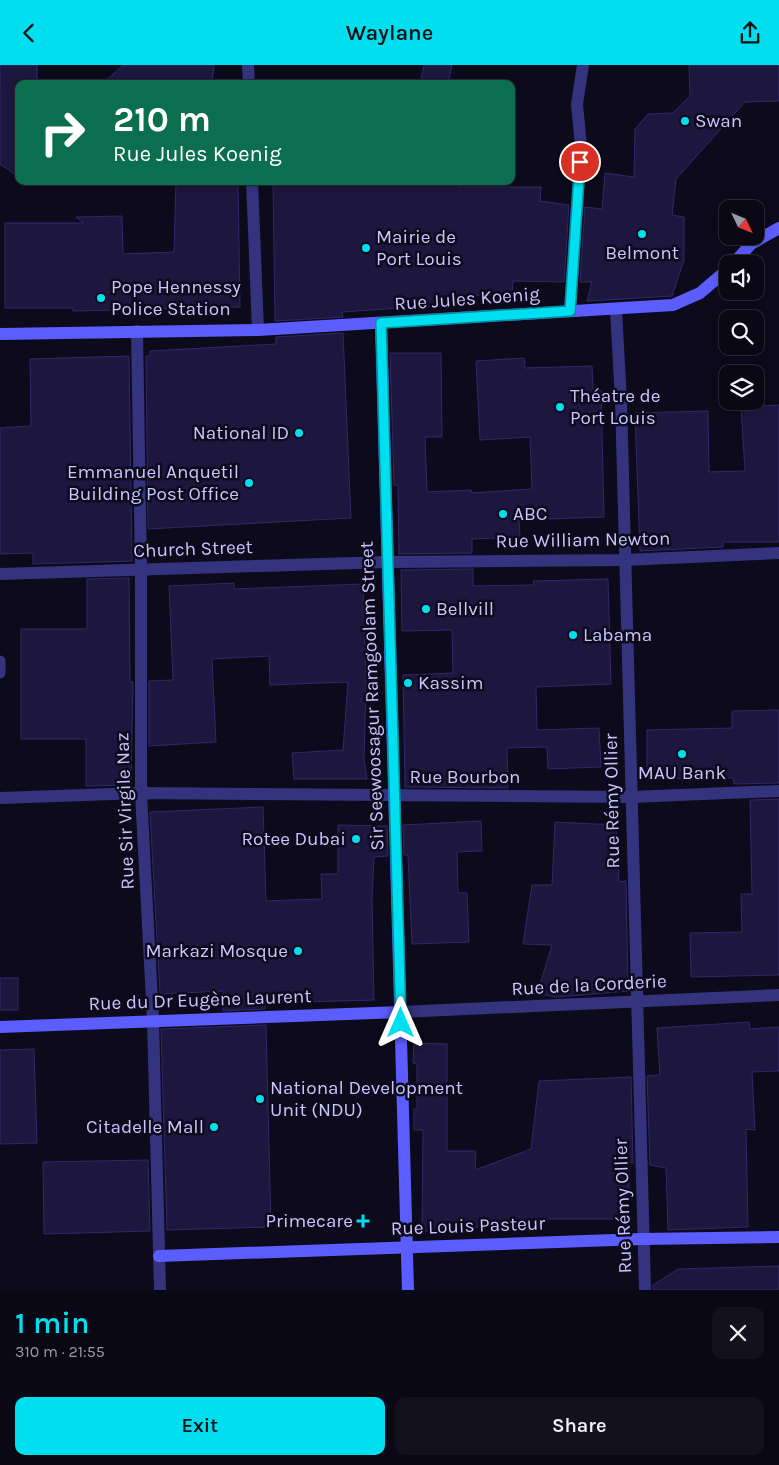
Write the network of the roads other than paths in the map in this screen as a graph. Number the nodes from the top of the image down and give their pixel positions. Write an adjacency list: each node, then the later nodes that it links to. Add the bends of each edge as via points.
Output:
1 (248, 65): 3 (street)
2 (583, 65): 9 (street, via 577,104 582,145)
3 (249, 80)
4 (252, 185): 11 (street)
5 (779, 228): 6 (main road, via 751,244)
6 (741, 255)
7 (719, 277): 8 (main road, Rue Jules Koenig, via 700,293 673,305)
8 (616, 310): 9 (main road, Rue Jules Koenig); 15 (street, Rue Rémy Ollier)
9 (570, 311): 10 (main road, Rue Jules Koenig)
10 (381, 323): 11 (main road, Rue Jules Koenig); 16 (main road, Sir Seewoosagur Ramgoolam Street)
11 (258, 330): 12 (main road, Rue Jules Koenig)
12 (137, 331): 13 (main road, Rue Jules Koenig); 17 (street, Rue Sir Virgile Naz)
13 (0, 334)
14 (779, 553): 15 (street, Rue William Newton)
15 (625, 560): 16 (street, Rue William Newton); 24 (street, Rue Rémy Ollier)
16 (388, 562): 17 (street, Church Street); 23 (main road, Sir Seewoosagur Ramgoolam Street)
17 (141, 569): 18 (street, Church Street); 22 (street, Rue Sir Virgile Naz)
18 (0, 574)
19 (0, 661): 20 (lane)
20 (0, 673)
21 (779, 791): 24 (street, Rue Bourbon)
22 (141, 793): 23 (street, Rue Bourbon); 25 (street, Rue Bourbon); 29 (street, Rue Sir Virgile Naz)
23 (393, 795): 24 (street, Rue Bourbon); 28 (main road, Sir Seewoosagur Ramgoolam Street)
24 (630, 797): 27 (street, Rue Rémy Ollier)
25 (0, 798)
26 (779, 995): 27 (street, Rue de la Corderie)
27 (636, 1002): 28 (street, Rue de la Corderie); 32 (street, Rue Rémy Ollier)
28 (401, 1012): 29 (main road, Rue du Dr Eugène Laurent); 33 (main road, Sir Seewoosagur Ramgoolam Street)
29 (152, 1020): 30 (main road, Rue du Dr Eugène Laurent); 34 (street, Rue Sir Virgile Naz)
30 (0, 1027)
31 (779, 1237): 32 (main road, Rue Louis Pasteur)
32 (642, 1239): 33 (main road, Rue Louis Pasteur); 37 (street, Rue Rémy Ollier)
33 (407, 1247): 34 (main road, Rue Louis Pasteur); 36 (main road, Sir Seewoosagur Ramgoolam Street)
34 (159, 1256): 35 (street, Rue Sir Virgile Naz)
35 (160, 1290)
36 (408, 1290)
37 (645, 1290)

